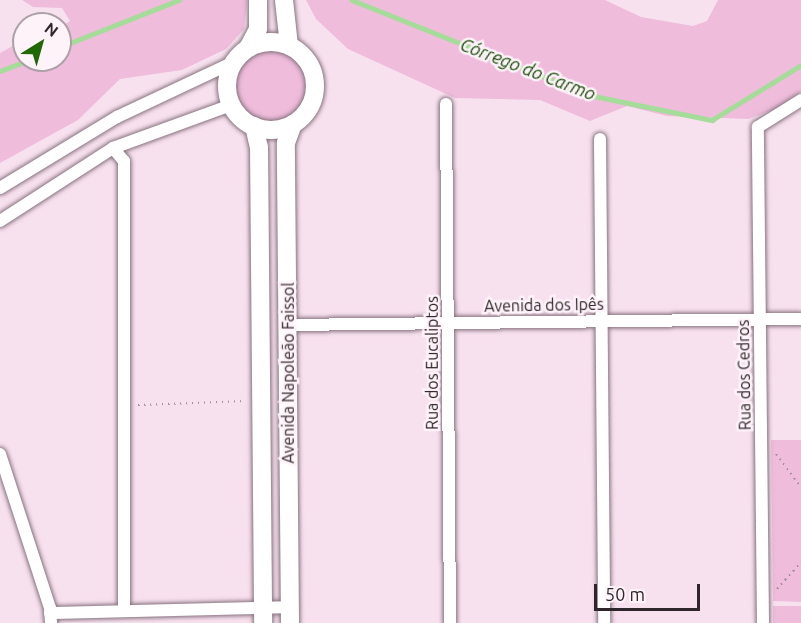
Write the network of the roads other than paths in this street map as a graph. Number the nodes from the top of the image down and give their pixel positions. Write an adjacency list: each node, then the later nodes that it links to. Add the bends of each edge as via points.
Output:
1 (258, 0): 4 (main road, via 258,29)
2 (284, 0): 3 (main road)
3 (289, 46): 4 (main road, via 268,41); 9 (main road, Avenida Napoleão Faissol, via 307,60 315,88 308,108)
4 (248, 48): 5 (main road)
5 (232, 63): 8 (main road, via 227,91); 13 (street, via 117,117)
6 (801, 100): 16 (street, Rua dos Cedros, via 758,127)
7 (446, 104): 18 (street, Rua dos Eucaliptos)
8 (231, 105): 10 (main road); 12 (street)
9 (293, 124): 10 (main road, via 279,129); 19 (main road, Avenida Napoleão Faissol, via 286,143)
10 (254, 126): 23 (main road, Avenida Napoleão Faissol, via 259,147)
11 (600, 139): 17 (street)
12 (113, 148): 14 (street); 21 (street, via 124,161)
13 (0, 188)
14 (0, 221)
15 (801, 319): 16 (street, Avenida dos Ipês)
16 (760, 320): 17 (street, Avenida dos Ipês); 27 (street, Rua dos Cedros)
17 (604, 321): 18 (street, Avenida dos Ipês); 26 (street)
18 (448, 323): 19 (street, Avenida dos Ipês); 25 (street, Rua dos Eucaliptos)
19 (287, 325): 22 (main road, Avenida Napoleão Faissol)
20 (0, 454): 24 (street)
21 (124, 611): 23 (street); 24 (street)
22 (290, 615): 23 (street)
23 (263, 616)
24 (51, 618)
25 (450, 623)
26 (604, 623)
27 (763, 623)

